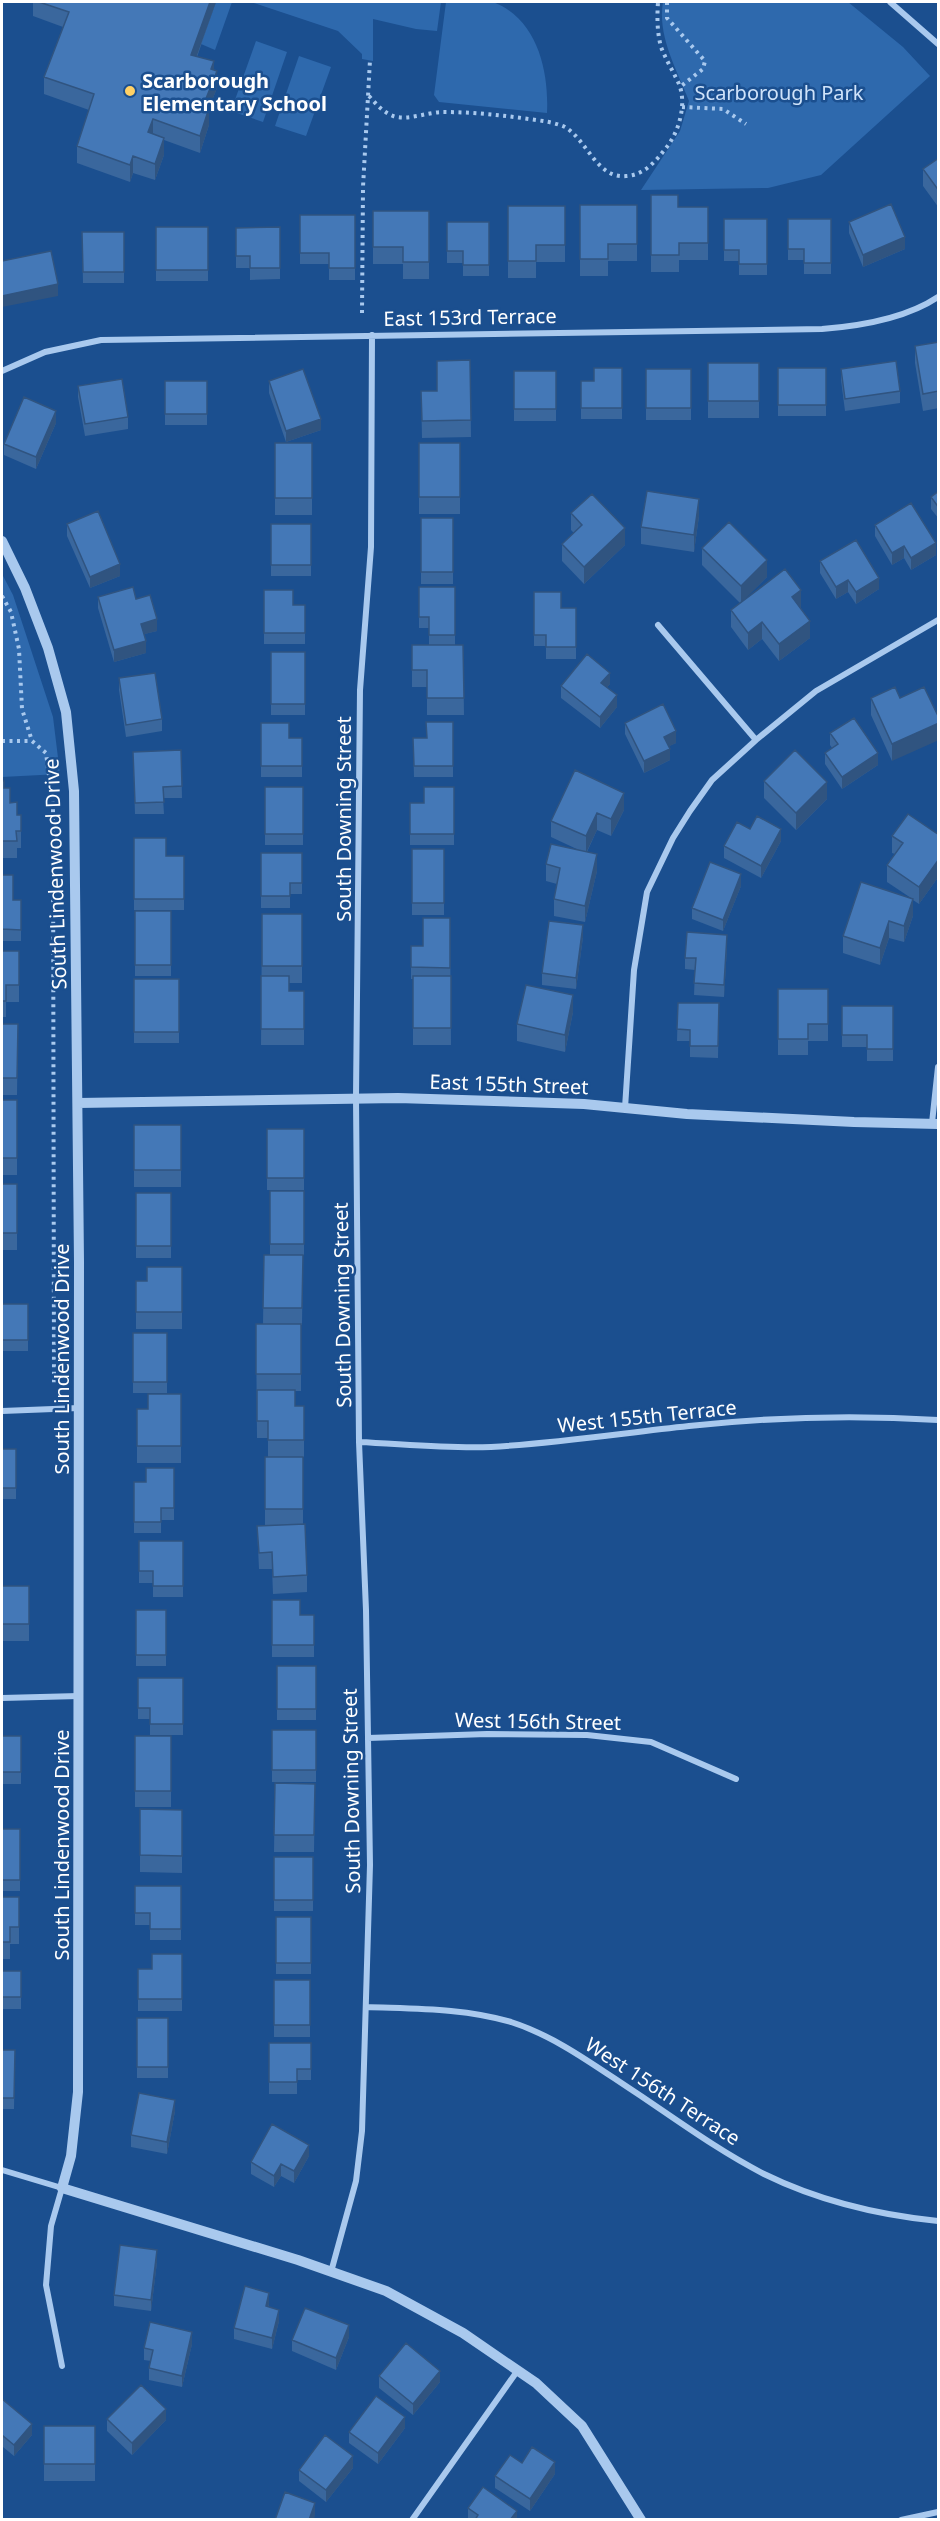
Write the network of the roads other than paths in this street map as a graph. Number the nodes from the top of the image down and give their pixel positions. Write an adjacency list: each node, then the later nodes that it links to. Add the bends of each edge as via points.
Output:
1 (890, 2): 2 (street)
2 (939, 45)
3 (939, 297): 4 (street, East 153rd Terrace, via 889,318 822,329)
4 (372, 334): 5 (street, East 153rd Terrace, via 101,340 45,352); 11 (street, South Downing Street, via 371,547 360,690)
5 (2, 371)
6 (2, 541): 12 (street, South Lindenwood Drive, via 48,648 66,712 74,791)
7 (939, 620): 9 (street, via 816,691)
8 (658, 625): 9 (street)
9 (756, 740): 13 (street, via 712,780 673,838 647,892 634,970)
10 (939, 1067): 14 (street)
11 (356, 1098): 12 (street, East 155th Street); 13 (street, East 155th Street); 18 (street, South Downing Street)
12 (78, 1103): 15 (street, South Lindenwood Drive)
13 (625, 1108): 14 (street, East 155th Street)
14 (935, 1124)
15 (79, 1408): 16 (street); 19 (street, South Lindenwood Drive)
16 (2, 1411)
17 (939, 1420): 18 (street, West 155th Terrace, via 790,1419 489,1447)
18 (359, 1442): 21 (street, South Downing Street)
19 (79, 1695): 20 (street); 25 (street, South Lindenwood Drive, via 78,2092 71,2156)
20 (2, 1698)
21 (368, 1738): 22 (street, West 156th Street, via 587,1735 651,1743); 23 (street, South Downing Street)
22 (736, 1779)
23 (366, 2007): 26 (street, West 156th Terrace, via 452,2010 511,2022 565,2046 765,2174 857,2208); 27 (street, South Downing Street, via 362,2131 356,2181)
24 (2, 2170): 25 (street)
25 (62, 2188): 27 (street); 28 (street, South Lindenwood Drive, via 51,2226 46,2285)
26 (939, 2222)
27 (331, 2272): 29 (street, via 386,2291 463,2333)
28 (62, 2366)
29 (518, 2370): 31 (street); 32 (street, via 582,2426)
30 (939, 2512): 33 (street)
31 (412, 2520)
32 (641, 2520)
33 (901, 2520)

